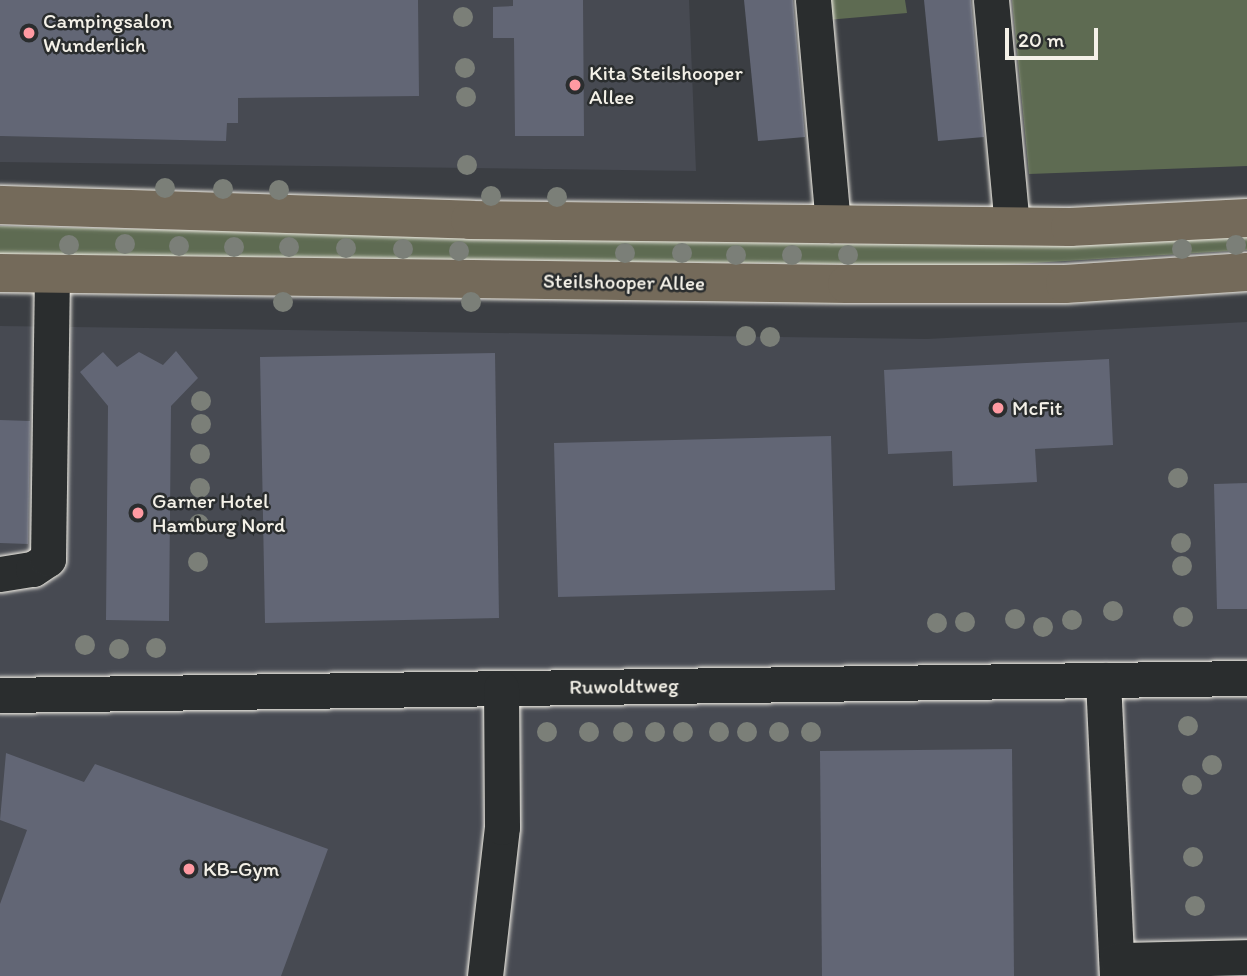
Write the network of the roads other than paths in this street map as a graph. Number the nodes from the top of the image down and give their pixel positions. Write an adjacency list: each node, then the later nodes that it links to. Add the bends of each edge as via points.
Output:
1 (813, 0): 5 (street)
2 (991, 0): 6 (street)
3 (0, 205): 5 (main road)
4 (1247, 218): 6 (main road)
5 (833, 225): 6 (main road)
6 (1012, 226)
7 (1247, 272): 9 (main road, Steilshooper Allee, via 1065,284)
8 (0, 273): 9 (main road, Steilshooper Allee)
9 (51, 274): 10 (street, via 48,559 33,569)
10 (0, 574)
11 (1247, 677): 12 (street, Ruwoldtweg)
12 (1103, 680): 13 (street, Ruwoldtweg); 16 (street)
13 (501, 688): 14 (street, Ruwoldtweg); 17 (street, via 502,827)
14 (0, 695)
15 (1247, 957): 16 (street)
16 (1117, 968)
17 (485, 976)

